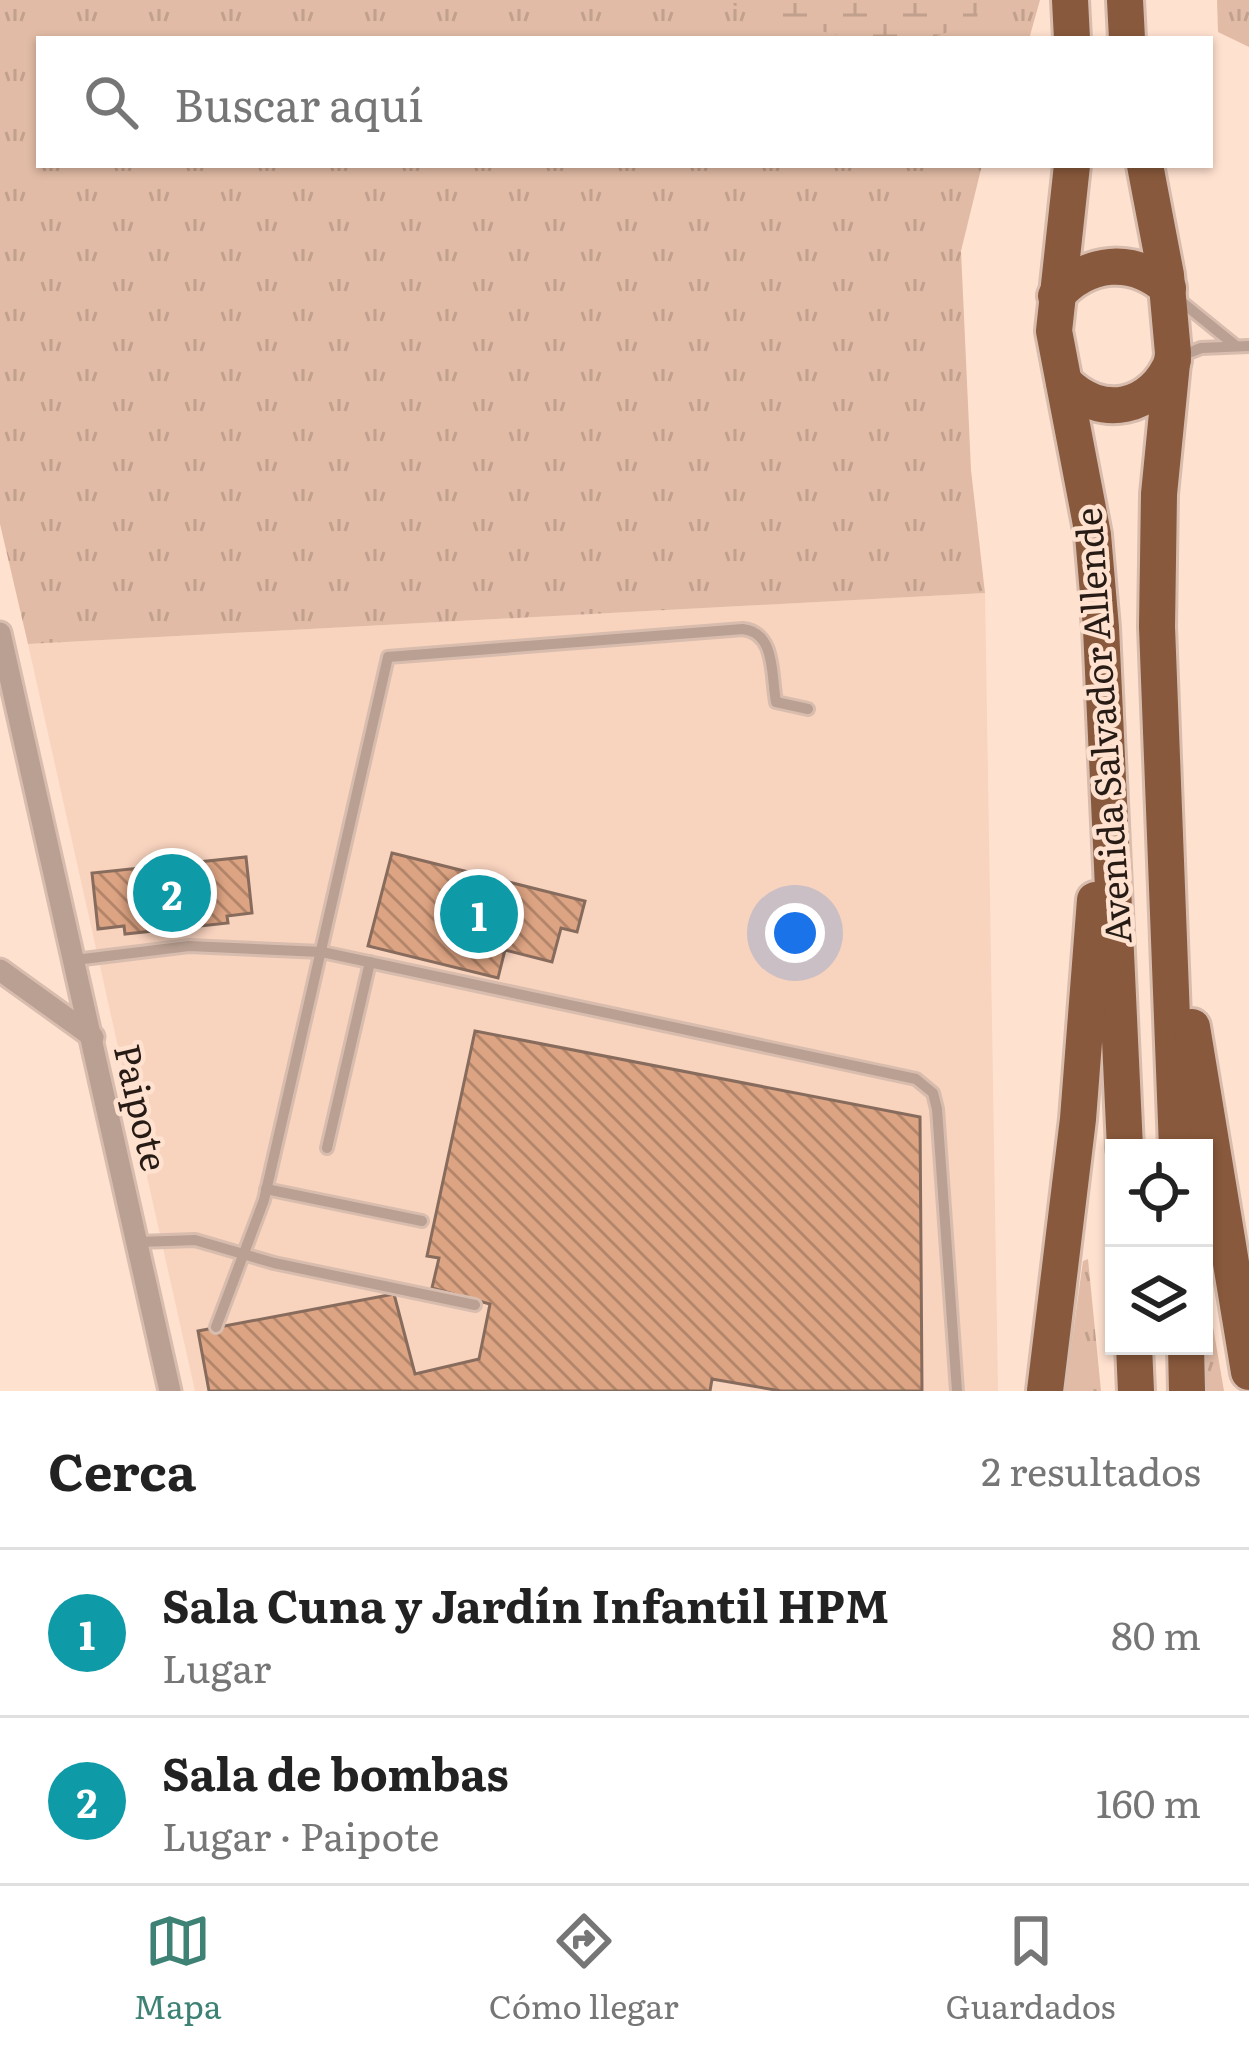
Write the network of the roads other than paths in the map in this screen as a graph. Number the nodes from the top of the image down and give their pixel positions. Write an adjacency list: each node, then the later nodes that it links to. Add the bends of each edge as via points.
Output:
1 (1070, 0): 3 (highway)
2 (1125, 0): 4 (highway)
3 (1072, 36)
4 (1127, 36)
5 (1072, 168): 8 (highway, Avenida Salvador Allende)
6 (1146, 168): 7 (highway, Avenida Salvador Allende)
7 (1168, 288): 8 (highway, via 1134,268 1107,266 1078,276); 9 (lane); 11 (highway, Avenida Salvador Allende)
8 (1056, 296): 12 (highway, Avenida Salvador Allende)
9 (1200, 320): 10 (lane); 11 (lane)
10 (1243, 346): 11 (lane)
11 (1187, 354): 12 (highway, via 1160,386 1122,406 1096,404); 16 (highway, Avenida Salvador Allende, via 1158,540)
12 (1064, 382): 15 (highway, Avenida Salvador Allende, via 1093,535)
13 (0, 633): 18 (street, Paipote)
14 (808, 709): 17 (lane, via 776,702 768,643 743,628 388,657)
15 (1107, 740): 22 (highway, Avenida Salvador Allende); 36 (highway, via 1078,1119)
16 (1165, 862): 23 (highway, Avenida Salvador Allende); 33 (highway)
17 (322, 952): 18 (lane, via 189,946); 19 (lane); 25 (lane)
18 (76, 960): 21 (street, Paipote)
19 (370, 962): 24 (lane); 35 (lane, via 926,1084 937,1109)
20 (0, 970): 21 (street)
21 (93, 1037): 27 (street, Paipote)
22 (1125, 1139)
23 (1177, 1139)
24 (327, 1148)
25 (266, 1189): 26 (lane); 28 (lane)
26 (422, 1221)
27 (139, 1242): 28 (lane, via 177,1238); 34 (street, Paipote)
28 (245, 1255): 29 (lane); 30 (lane)
29 (475, 1305)
30 (216, 1327)
31 (1134, 1355): 37 (highway)
32 (1186, 1355): 38 (highway)
33 (1249, 1372)
34 (170, 1391)
35 (958, 1391)
36 (1045, 1391)
37 (1136, 1391)
38 (1187, 1391)

